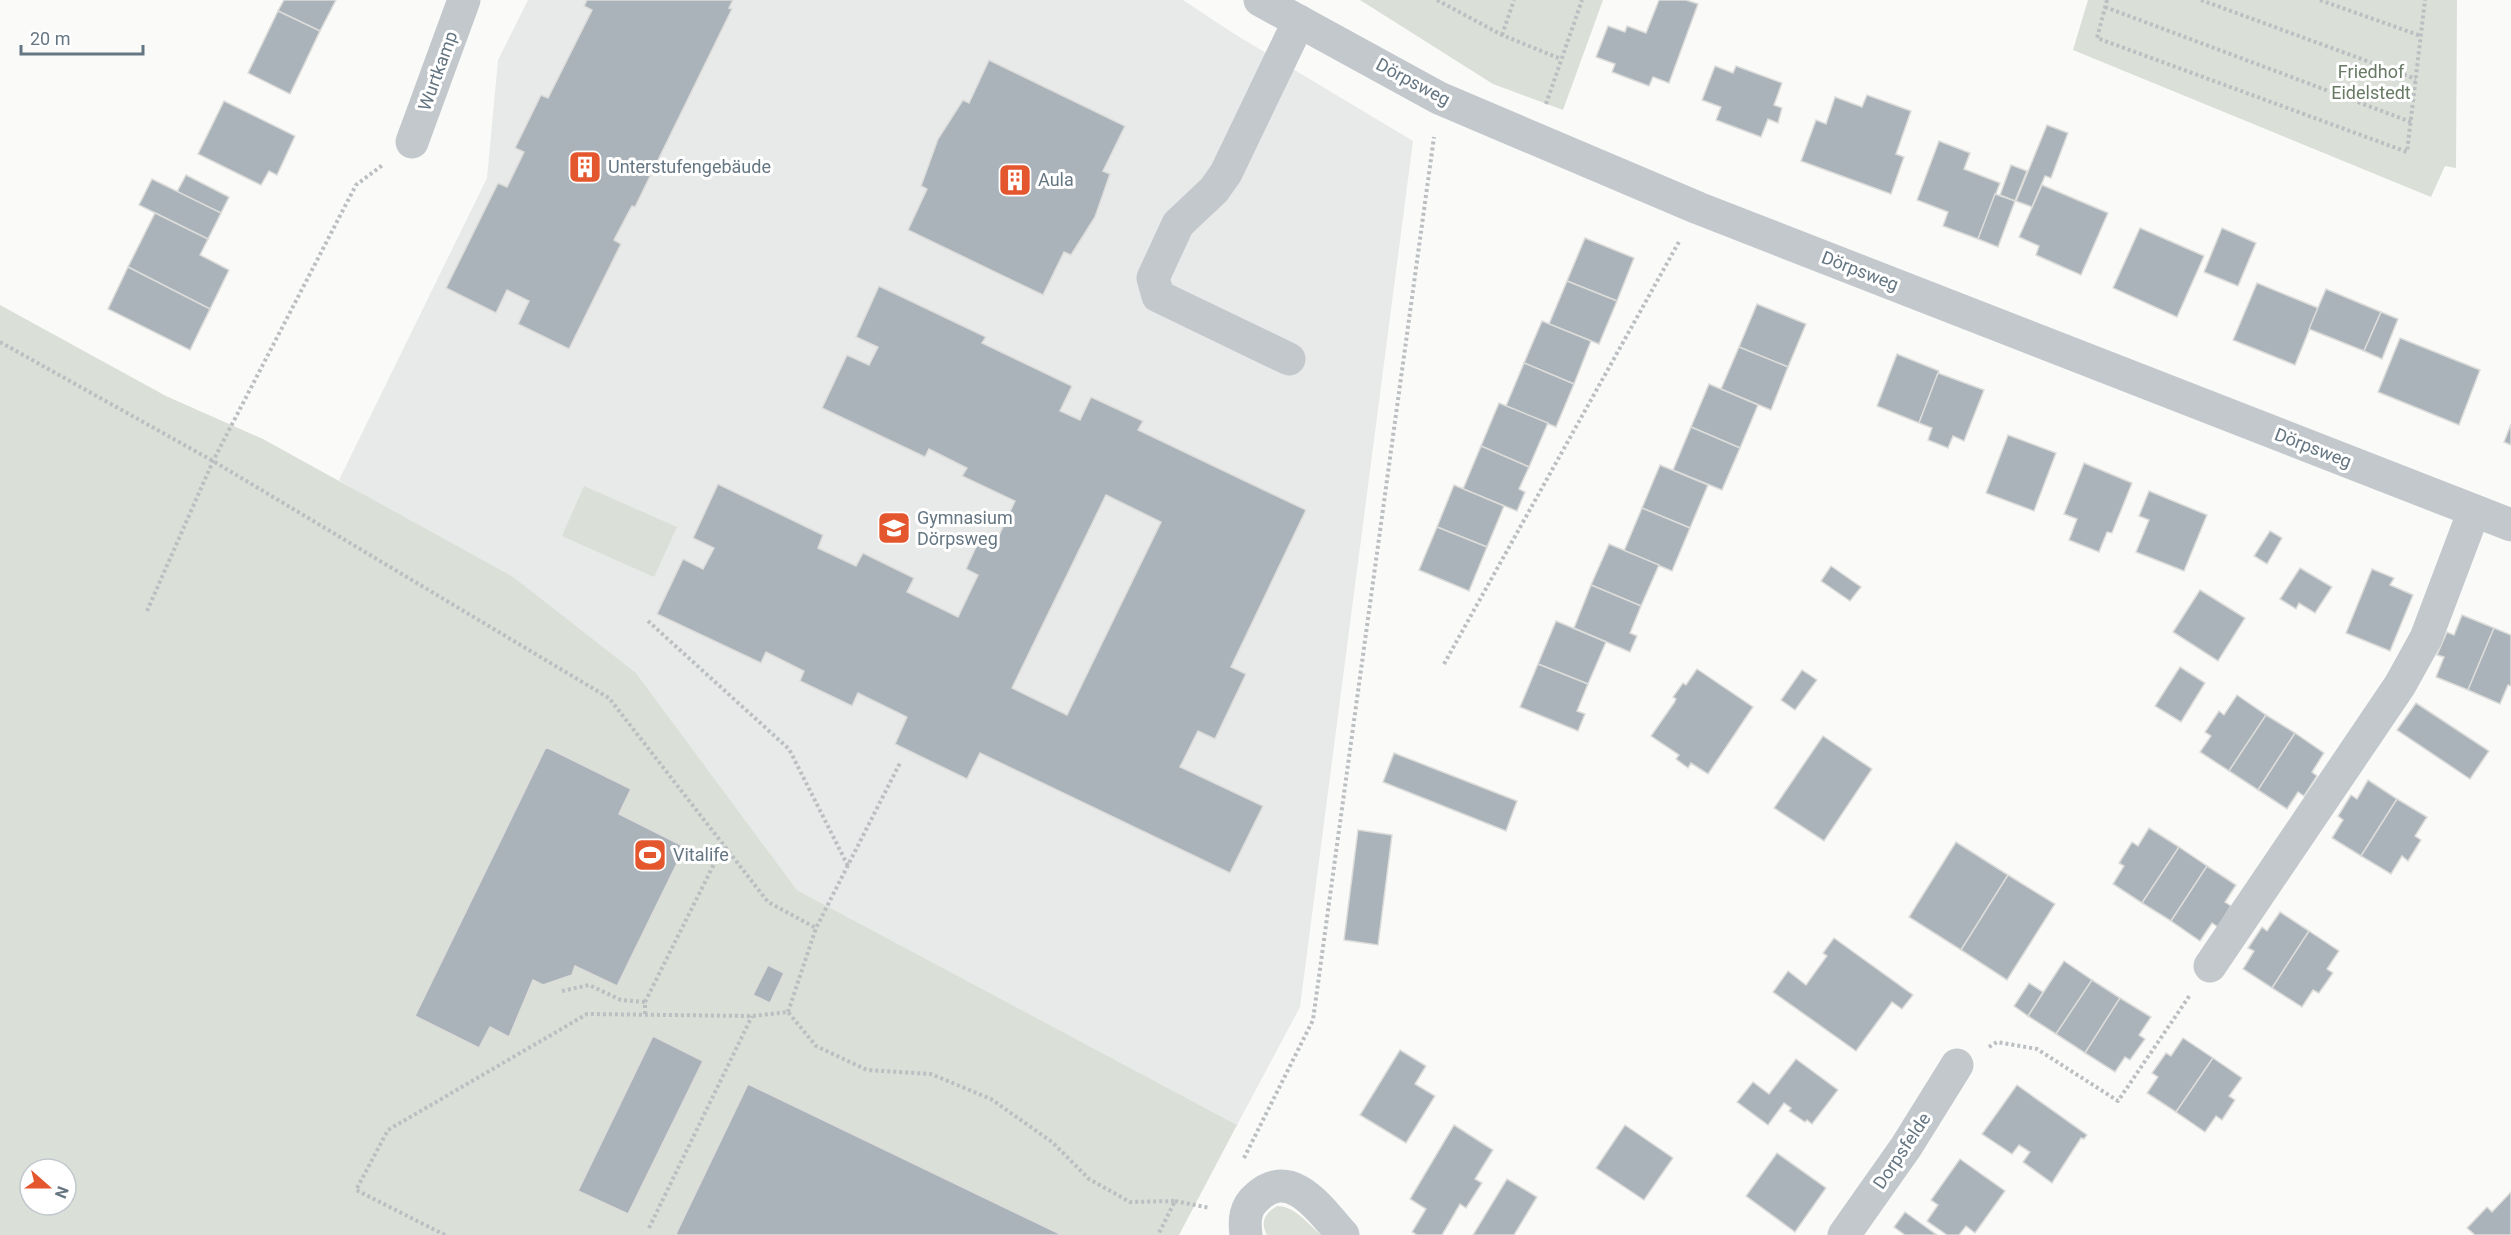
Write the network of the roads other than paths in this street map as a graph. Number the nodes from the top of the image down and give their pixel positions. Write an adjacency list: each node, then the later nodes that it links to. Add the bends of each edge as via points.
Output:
1 (464, 0): 4 (street, Wurtkamp)
2 (1260, 0): 3 (street, Dörpsweg)
3 (1299, 21): 5 (street, via 1226,173 1178,224 1153,278 1158,296); 6 (street, Dörpsweg, via 1439,98 1698,208)
4 (412, 142)
5 (1289, 359)
6 (2474, 510): 7 (street, Dörpsweg); 8 (street, via 2426,638 2400,685)
7 (2511, 525)
8 (2202, 978)
9 (1957, 1065): 12 (street, Dorpsfelde)
10 (1246, 1235): 11 (street, via 1250,1203 1265,1190 1280,1185 1309,1197)
11 (1343, 1235)
12 (1844, 1235)

